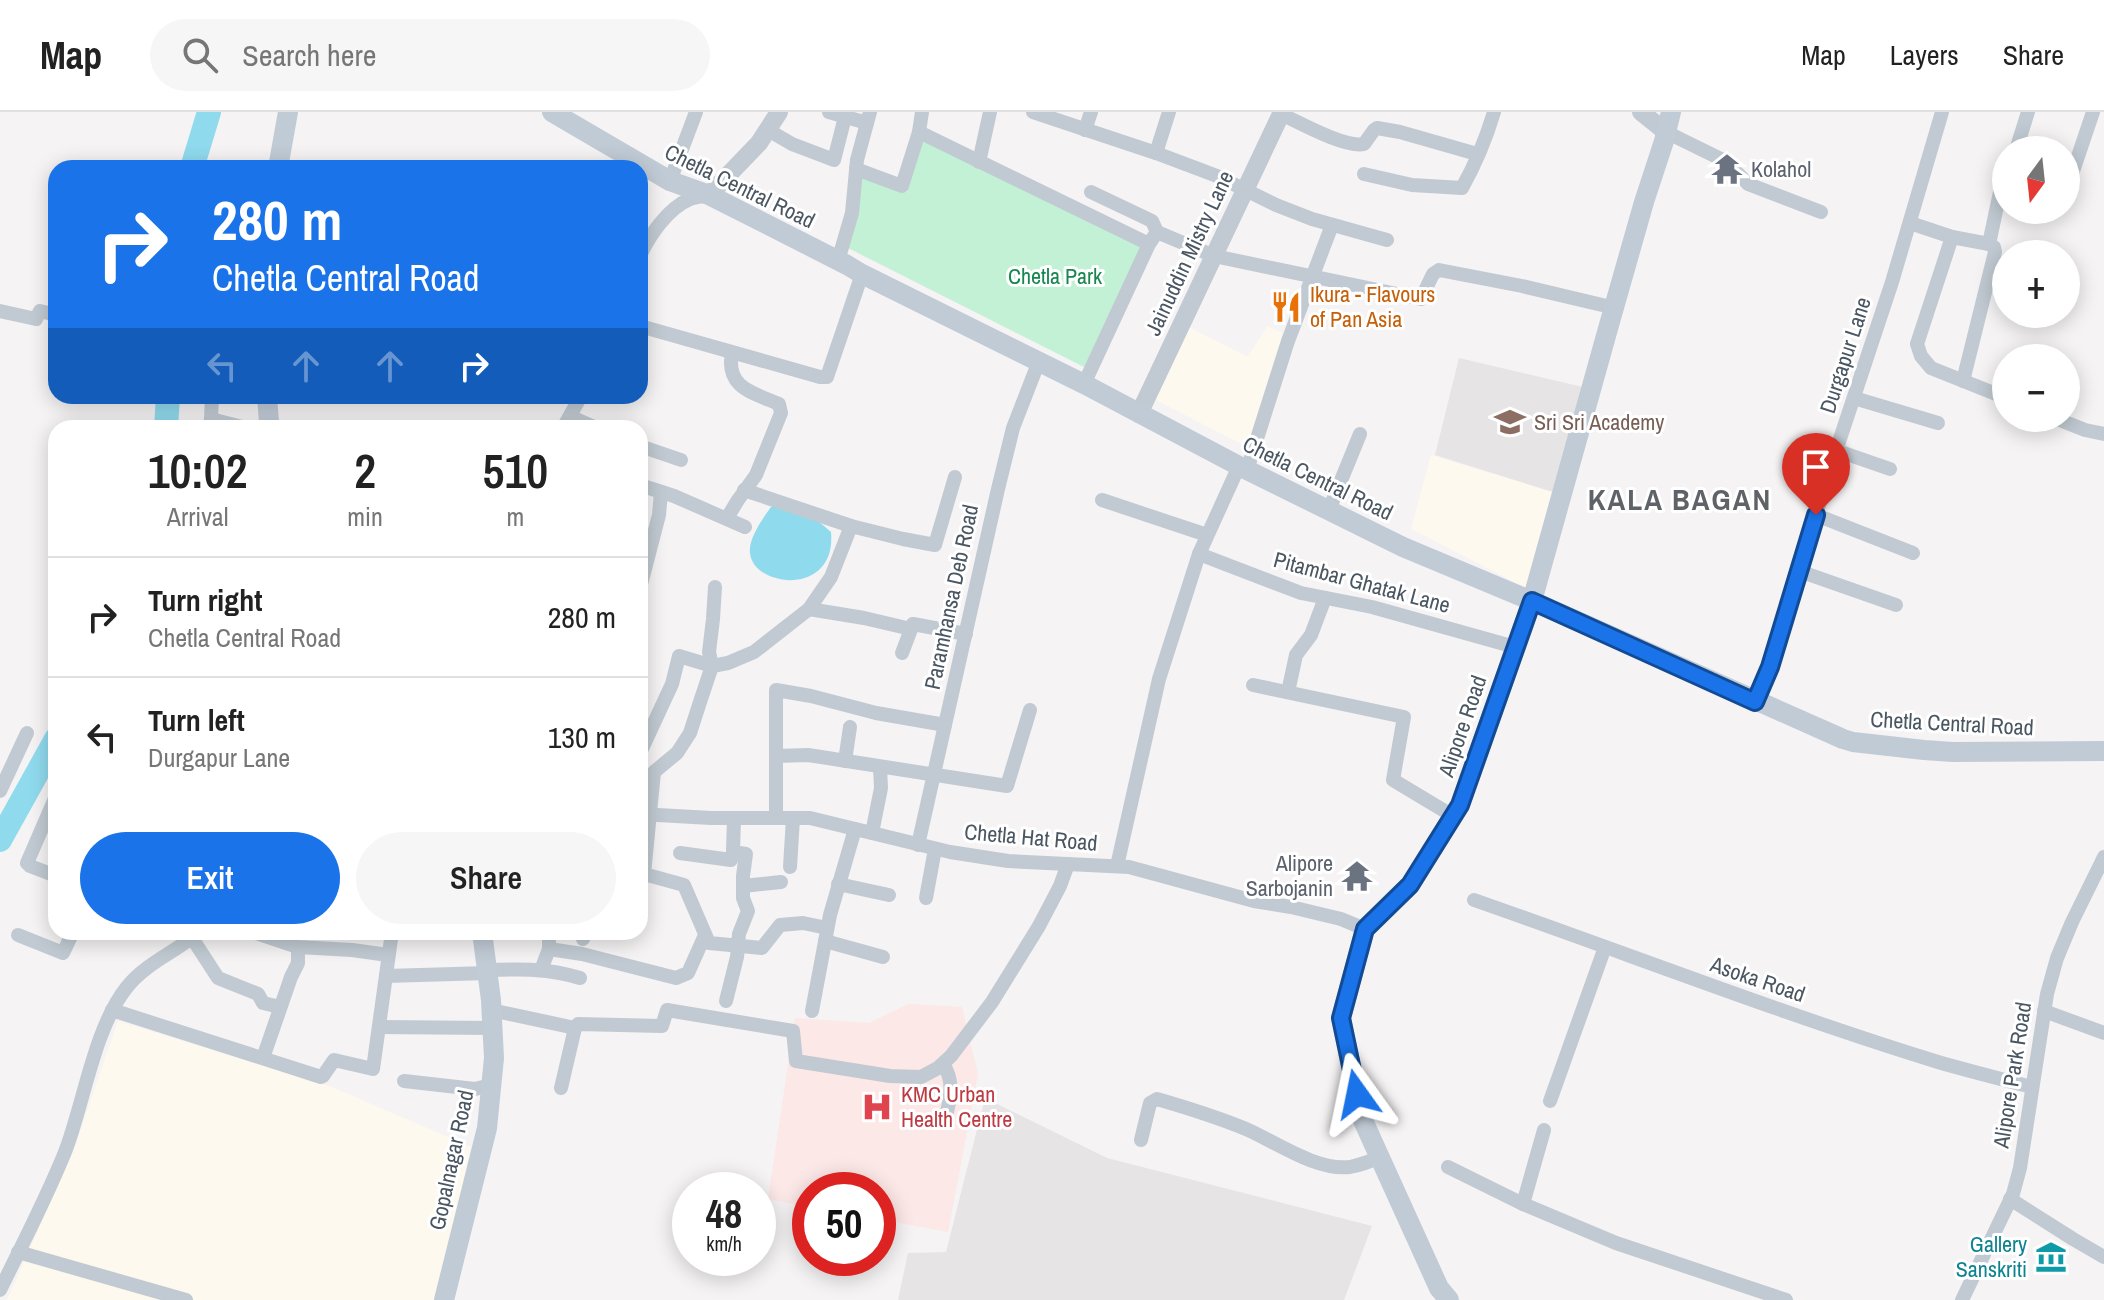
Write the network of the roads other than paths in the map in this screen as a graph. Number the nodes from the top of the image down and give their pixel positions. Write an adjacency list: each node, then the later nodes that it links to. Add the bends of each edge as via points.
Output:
1 (288, 112): 27 (main road)
2 (552, 112): 28 (main road, Chetla Central Road)
3 (696, 112): 33 (street)
4 (779, 112): 20 (street)
5 (829, 112): 17 (street)
6 (922, 112): 22 (street)
7 (990, 112): 29 (street)
8 (1033, 112): 21 (street)
9 (1091, 112): 21 (street)
10 (1169, 112): 25 (street)
11 (1494, 112): 26 (street)
12 (1942, 112): 38 (street, Durgapur Lane)
13 (2028, 112): 23 (street)
14 (2093, 112): 24 (street)
15 (1282, 113): 26 (street, via 1356,145 1364,144 1377,128); 34 (street, Jainuddin Mistry Lane)
16 (1645, 113): 19 (street)
17 (845, 117): 18 (street); 20 (street, via 834,160)
18 (868, 117): 31 (street)
19 (1670, 121): 37 (street, via 1748,184); 50 (main road, Alipore Road)
20 (768, 130): 36 (street)
21 (1085, 130): 25 (street)
22 (919, 132): 29 (street); 31 (street, via 902,186)
23 (2020, 136)
24 (2080, 151)
25 (1156, 153): 34 (street)
26 (1477, 154): 32 (street, via 1462,188 1412,185)
27 (279, 160)
28 (634, 160)
29 (979, 162): 42 (street)
30 (648, 168): 33 (main road, Chetla Central Road)
31 (856, 169): 47 (street, via 852,213)
32 (1364, 174)
33 (670, 181): 36 (main road, Chetla Central Road)
34 (1246, 189): 40 (street); 46 (street, Jainuddin Mistry Lane)
35 (1091, 192): 42 (street, via 1152,221)
36 (709, 195): 44 (street, via 674,209); 47 (main road, Chetla Central Road)
37 (1821, 212)
38 (1910, 223): 41 (street); 59 (street, Durgapur Lane)
39 (1994, 224): 45 (street)
40 (1332, 225): 43 (street); 49 (street)
41 (1952, 237): 45 (street); 56 (street, via 1917,344 1931,368)
42 (1153, 238): 46 (street); 57 (street)
43 (1387, 240)
44 (648, 242)
45 (1989, 244): 56 (street, via 1995,252)
46 (1214, 256): 49 (street); 60 (street, Jainuddin Mistry Lane)
47 (838, 261): 48 (main road, Chetla Central Road)
48 (862, 274): 54 (street, via 827,377); 55 (main road, Chetla Central Road)
49 (1313, 276): 50 (street, via 1421,299 1439,270); 68 (street)
50 (1615, 308): 87 (main road, Alipore Road)
51 (0, 311): 52 (street, via 30,319 40,311)
52 (48, 313)
53 (648, 328): 54 (street)
54 (732, 353): 72 (street, via 731,374 740,385 779,404 781,413 756,475)
55 (1039, 361): 57 (main road, Chetla Central Road); 91 (street, Paramhansa Deb Road, via 1013,428)
56 (1963, 381): 58 (street)
57 (1084, 384): 60 (main road, Chetla Central Road)
58 (1992, 392)
59 (1854, 398): 61 (street); 66 (street, Durgapur Lane)
60 (1139, 414): 68 (main road, Chetla Central Road)
61 (1938, 423)
62 (2080, 428): 64 (street)
63 (1360, 434): 75 (street)
64 (2104, 434)
65 (648, 449): 67 (street)
66 (1838, 451): 69 (street); 76 (street, Durgapur Lane)
67 (681, 460)
68 (1243, 468): 75 (main road, Chetla Central Road); 81 (street)
69 (1890, 469)
70 (955, 477): 78 (street, via 935,545)
71 (648, 488): 73 (street)
72 (744, 490): 77 (street); 78 (street)
73 (661, 492): 77 (street); 80 (street, via 659,515)
74 (1102, 500): 81 (street)
75 (1329, 510): 87 (main road, Chetla Central Road)
76 (1816, 515): 82 (street); 84 (street, Durgapur Lane)
77 (727, 518): 79 (street)
78 (851, 526): 89 (street, via 831,577)
79 (745, 527)
80 (648, 535)
81 (1207, 535): 83 (street)
82 (1913, 553)
83 (1199, 554): 86 (street, Pitambar Ghatak Lane); 128 (street, via 1159,679)
84 (1799, 571): 88 (street); 97 (street, Durgapur Lane)
85 (715, 587): 94 (street)
86 (1325, 598): 92 (street, Pitambar Ghatak Lane); 96 (street, via 1311,635 1296,655)
87 (1532, 601): 92 (main road, Alipore Road); 97 (main road, Chetla Central Road)
88 (1896, 605)
89 (809, 609): 90 (street); 94 (street, via 754,652)
90 (911, 629): 91 (street, via 913,624); 93 (street)
91 (966, 634): 101 (street, Paramhansa Deb Road)
92 (1515, 647): 116 (main road, Alipore Road)
93 (902, 653)
94 (712, 666): 100 (street, via 679,656); 110 (street, via 690,733 677,753)
95 (1253, 685): 96 (street)
96 (1288, 692): 116 (street, via 1404,717 1393,780)
97 (1755, 702): 105 (main road, Chetla Central Road, via 1853,742 1953,752)
98 (1030, 710): 111 (street, via 1007,786)
99 (648, 720): 100 (street)
100 (654, 723): 104 (street)
101 (945, 725): 106 (street, via 776,690); 111 (street, Paramhansa Deb Road)
102 (850, 727): 107 (street)
103 (27, 733): 112 (street)
104 (648, 736)
105 (2104, 751)
106 (776, 756): 107 (street); 118 (street)
107 (845, 761): 109 (street)
108 (648, 764): 110 (street)
109 (880, 767): 111 (street); 121 (street)
110 (657, 768): 113 (street)
111 (934, 774): 122 (street, Paramhansa Deb Road)
112 (0, 791)
113 (648, 801)
114 (48, 814): 130 (street, via 27,863)
115 (648, 815): 117 (street, Chetla Hat Road)
116 (1453, 816): 138 (main road, Alipore Road, via 1410,885)
117 (734, 818): 118 (street, Chetla Hat Road); 124 (street)
118 (776, 818): 119 (street, Chetla Hat Road)
119 (793, 818): 120 (street, Chetla Hat Road); 129 (street)
120 (855, 829): 121 (street, Chetla Hat Road); 133 (street)
121 (872, 833): 122 (street, Chetla Hat Road)
122 (918, 845): 123 (street, Chetla Hat Road)
123 (935, 849): 127 (street, Chetla Hat Road); 136 (street)
124 (733, 852): 125 (street, via 731,860); 134 (street, via 746,854)
125 (680, 853)
126 (2103, 863): 163 (street, Alipore Park Road, via 2057,958)
127 (1068, 864): 128 (street, Chetla Hat Road); 169 (street, via 1019,959)
128 (1117, 866): 138 (street, Chetla Hat Road)
129 (790, 867)
130 (48, 873)
131 (648, 875): 141 (street, via 684,885)
132 (781, 882): 134 (street)
133 (838, 884): 135 (street); 139 (street)
134 (743, 886): 149 (street, via 748,911)
135 (889, 895)
136 (926, 898)
137 (1474, 900): 151 (street, Asoka Road)
138 (1365, 929): 178 (main road, via 1341,1018 1361,1116)
139 (826, 934): 149 (street, via 803,923 780,925 762,948); 154 (street); 162 (street)
140 (18, 935): 142 (street, via 63,953)
141 (705, 935): 149 (street, via 709,943); 152 (street, via 688,973 676,978)
142 (69, 940)
143 (186, 940): 161 (street, via 148,965)
144 (195, 940): 160 (street, via 218,978)
145 (277, 940): 150 (street)
146 (391, 940): 153 (street)
147 (483, 940): 156 (main road, Gopalnagar Road)
148 (549, 940): 152 (street)
149 (738, 946): 159 (street)
150 (298, 947): 153 (street); 160 (street, via 298,963)
151 (1605, 947): 172 (street, Asoka Road, via 1940,1062); 174 (street)
152 (549, 949): 155 (street)
153 (388, 955): 157 (street)
154 (883, 957)
155 (541, 970): 156 (street); 158 (street)
156 (487, 972): 157 (street); 164 (main road, Gopalnagar Road)
157 (386, 976): 165 (street)
158 (580, 978)
159 (726, 1001)
160 (280, 1007): 168 (street)
161 (112, 1010): 168 (street); 182 (street, via 65,1151)
162 (812, 1011)
163 (2044, 1011): 167 (street); 172 (street, Alipore Park Road)
164 (492, 1019): 165 (street); 166 (street); 171 (main road, Gopalnagar Road)
165 (379, 1027): 168 (street, via 373,1069 334,1060 321,1077)
166 (575, 1028): 169 (street, via 662,1026 667,1010 793,1031 796,1061 921,1077); 173 (street)
167 (2104, 1033)
168 (263, 1058)
169 (943, 1064): 175 (street, via 952,1089)
170 (404, 1081): 171 (street, via 475,1089)
171 (491, 1085): 186 (main road, Gopalnagar Road, via 487,1128)
172 (2032, 1087): 180 (street, Alipore Park Road)
173 (561, 1088)
174 (1550, 1101)
175 (945, 1122)
176 (1544, 1130): 181 (street)
177 (1141, 1140): 178 (street, via 1150,1103 1157,1099 1206,1113 1317,1162 1352,1166)
178 (1380, 1157): 187 (main road)
179 (1448, 1167): 181 (street)
180 (2010, 1199): 183 (street); 189 (street, Alipore Park Road)
181 (1523, 1204): 188 (street, via 1616,1243)
182 (18, 1252): 184 (street); 185 (street)
183 (2104, 1257)
184 (0, 1290)
185 (186, 1300)
186 (444, 1300)
187 (1449, 1300)
188 (1786, 1300)
189 (1962, 1300)

